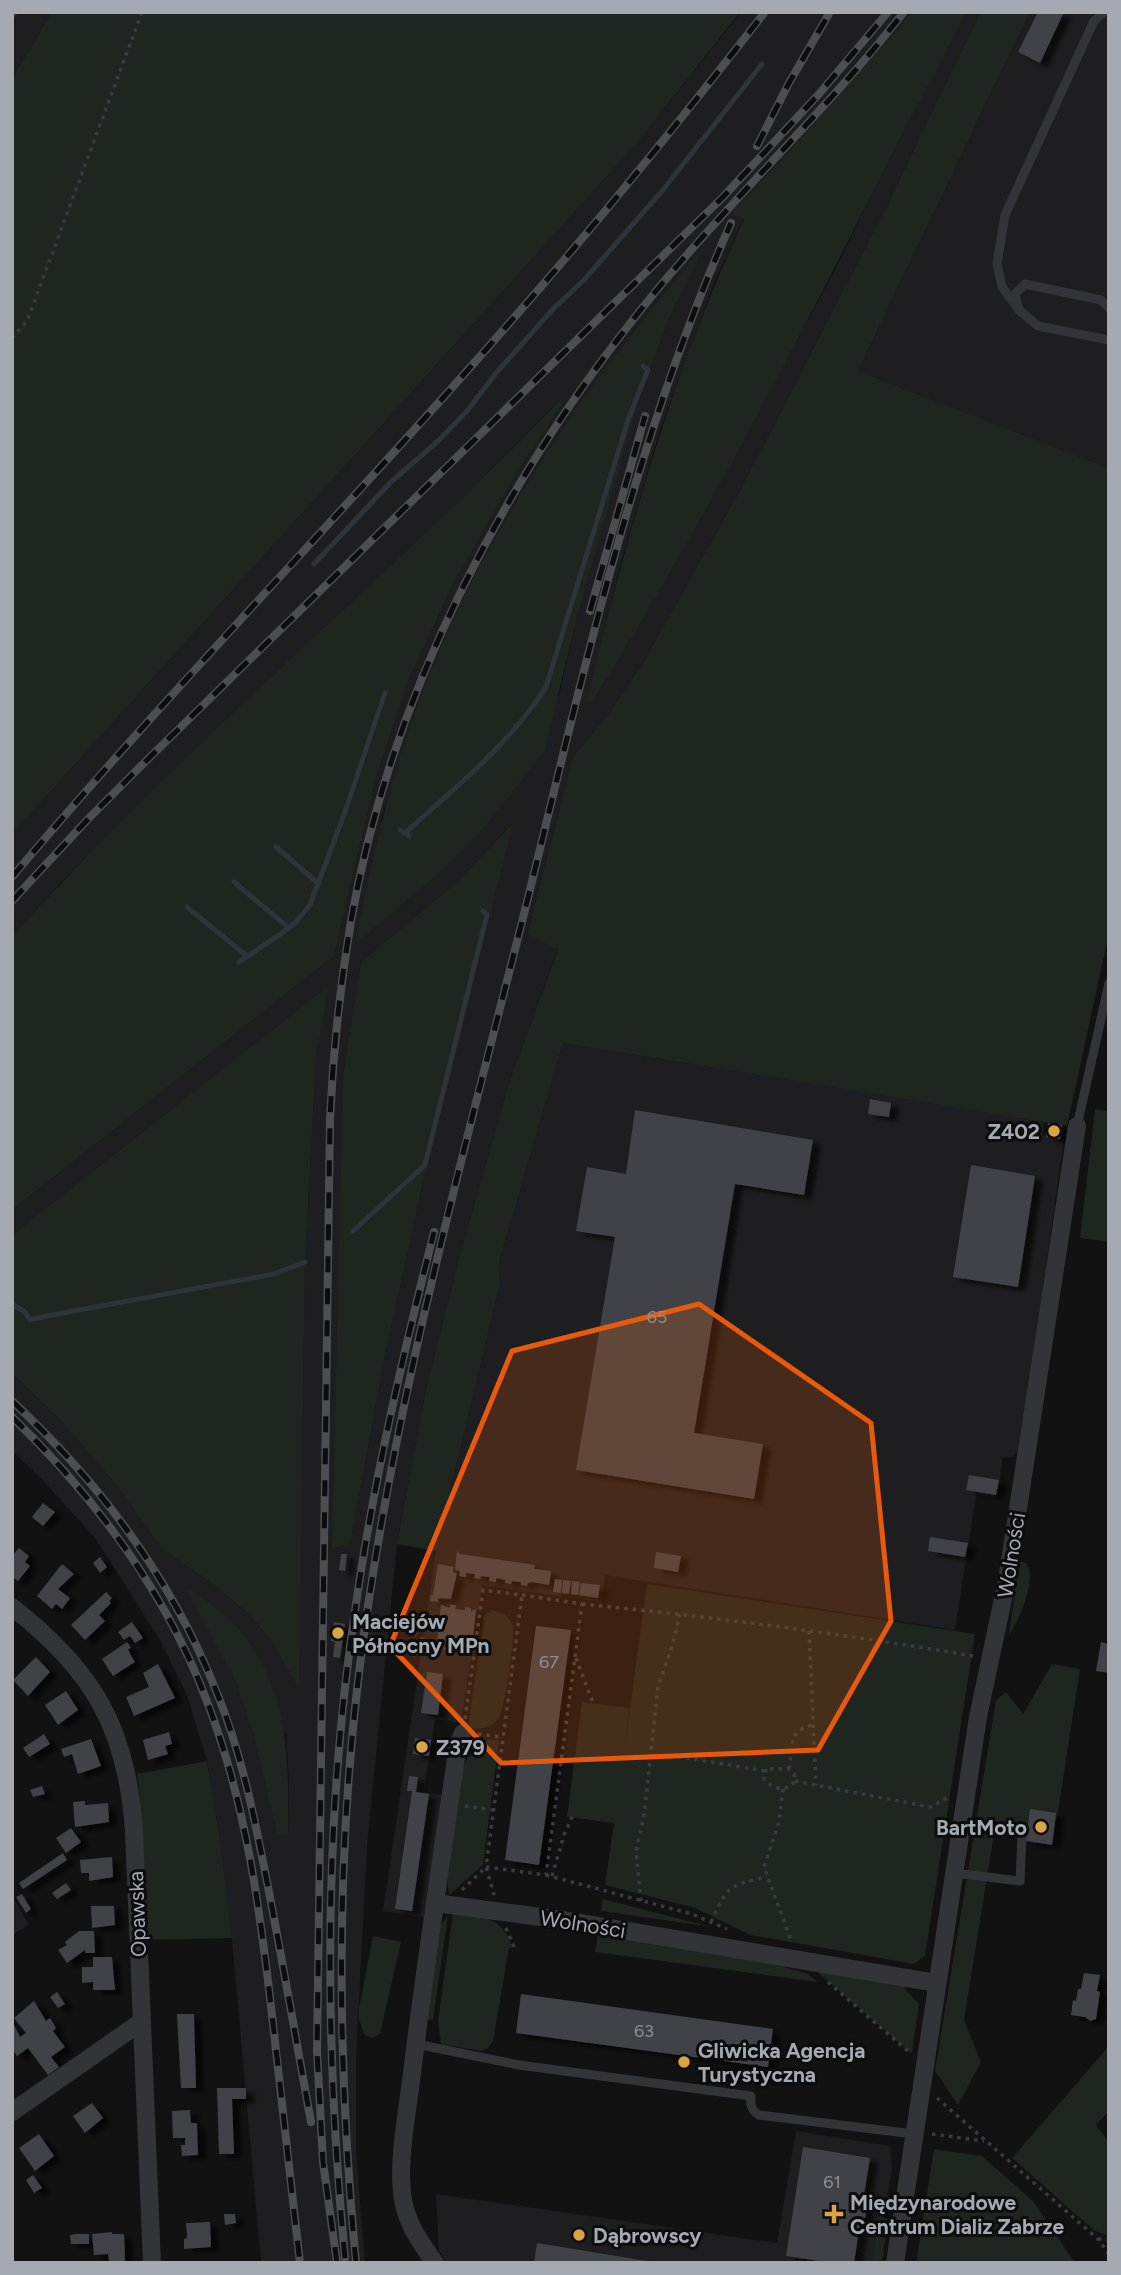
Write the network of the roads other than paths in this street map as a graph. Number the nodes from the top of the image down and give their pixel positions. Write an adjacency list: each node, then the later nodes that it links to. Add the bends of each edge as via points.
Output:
1 (1104, 12): 3 (lane, via 1094,21 1005,215 997,264 1002,287)
2 (1109, 308): 3 (lane, via 1101,300 1025,284 1015,294)
3 (1019, 310): 4 (lane, via 1038,326)
4 (1109, 340)
5 (1109, 983): 6 (lane)
6 (1077, 1126): 10 (street, Wolności, via 1007,1580 978,1717)
7 (12, 1607): 13 (street, Opawska, via 59,1647 84,1676 120,1745 132,1812)
8 (463, 1733): 11 (street, via 449,1803)
9 (1021, 1835): 10 (lane, via 1020,1881)
10 (954, 1873): 12 (street, Wolności)
11 (444, 1904): 12 (street, Wolności); 14 (street)
12 (937, 1983): 18 (street, Wolności)
13 (141, 2022): 15 (street); 16 (street, Opawska)
14 (416, 2044): 18 (lane, via 519,2065 751,2096 750,2104 759,2115); 20 (street, via 402,2193 414,2231)
15 (108, 2046): 16 (street); 17 (street)
16 (143, 2056): 19 (street, Opawska)
17 (12, 2112)
18 (914, 2133): 21 (street, Wolności)
19 (152, 2263)
20 (435, 2263)
21 (895, 2263)

